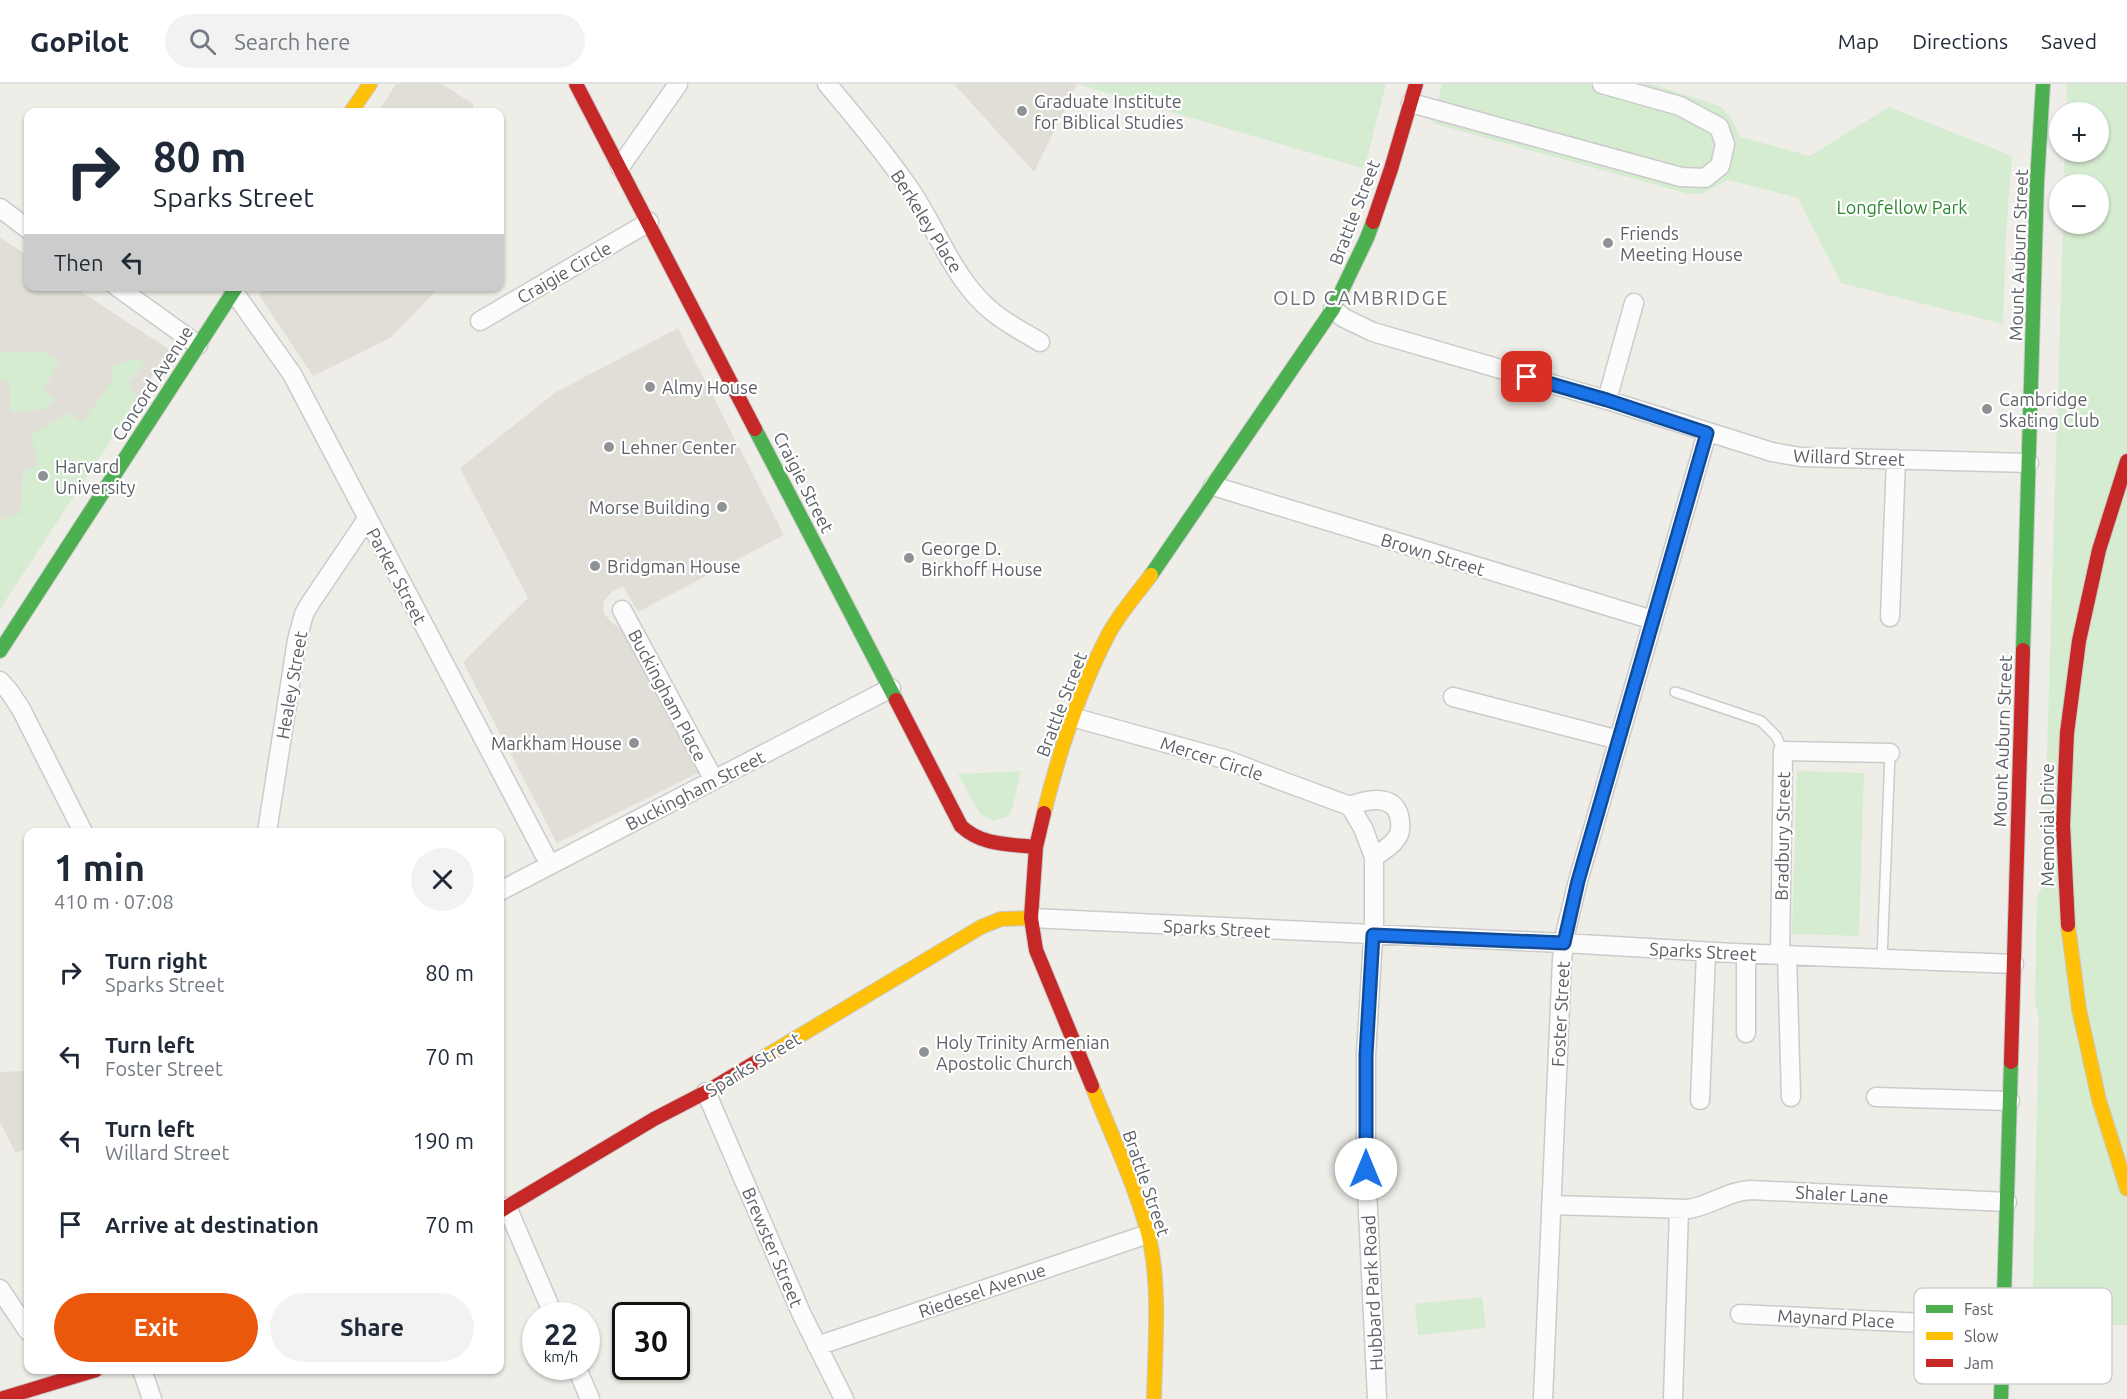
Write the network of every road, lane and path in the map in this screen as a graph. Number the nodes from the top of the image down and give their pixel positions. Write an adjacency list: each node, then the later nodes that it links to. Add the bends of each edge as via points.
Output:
1 (370, 84): 10 (main road)
2 (576, 84): 12 (main road, Craigie Street)
3 (678, 84): 12 (street)
4 (827, 84): 22 (street, Berkeley Place, via 911,191 952,262 978,297 993,313)
5 (1416, 84): 9 (main road, Brattle Street)
6 (1602, 84): 9 (street, via 1680,106 1719,127 1725,144 1720,166 1705,178 1681,177)
7 (2043, 84): 11 (main road, Mount Auburn Street)
8 (2052, 84): 11 (main road)
9 (1411, 103): 20 (main road, Brattle Street, via 1367,238)
10 (354, 108)
11 (2041, 118): 28 (main road, Mount Auburn Street)
12 (620, 167): 14 (main road, Craigie Street)
13 (0, 208): 15 (street)
14 (649, 222): 21 (street, Craigie Circle); 36 (main road, Craigie Street)
15 (24, 226)
16 (123, 291): 23 (street)
17 (235, 291): 23 (main road, Concord Avenue)
18 (237, 291): 30 (street, Parker Street, via 292,374)
19 (1634, 303): 24 (street)
20 (1333, 309): 24 (street, Willard Street, via 1373,332); 29 (main road, Brattle Street)
21 (480, 321)
22 (1040, 342)
23 (198, 345): 34 (main road, Concord Avenue)
24 (1607, 400): 25 (street, Willard Street)
25 (1707, 433): 26 (street, Willard Street, via 1791,456); 33 (street, Foster Street)
26 (1896, 459): 28 (street, Willard Street); 32 (street)
27 (2127, 461): 65 (main road, Memorial Drive, via 2099,547 2078,647 2067,726 2062,816 2066,916 2079,1008 2095,1084)
28 (2029, 462): 58 (main road, Mount Auburn Street)
29 (1213, 486): 33 (street, Brown Street); 39 (main road, Brattle Street, via 1109,633)
30 (367, 519): 46 (street, Healey Street, via 304,614); 49 (street, Parker Street)
31 (622, 610): 43 (street, Buckingham Place)
32 (1890, 617)
33 (1653, 620): 40 (street, Foster Street)
34 (0, 651)
35 (0, 681): 45 (street, via 21,708)
36 (891, 688): 43 (street, Buckingham Street); 47 (main road, Craigie Street, via 967,834 995,843)
37 (1675, 692): 41 (lane, via 1761,720)
38 (1453, 697): 40 (street)
39 (1072, 717): 44 (street, Mercer Circle, via 1224,759); 47 (main road, Brattle Street)
40 (1619, 740): 53 (street, Foster Street)
41 (1783, 751): 42 (street, Bradbury Street); 56 (street, Bradbury Street)
42 (1890, 753): 57 (lane)
43 (714, 780): 49 (street, Buckingham Street)
44 (1350, 806): 48 (street); 48 (street, via 1377,800 1387,801 1397,809 1399,834)
45 (81, 828)
46 (268, 828)
47 (1036, 847): 51 (main road, Brattle Street)
48 (1374, 857): 52 (street)
49 (550, 865): 50 (street, Buckingham Street)
50 (504, 889)
51 (1031, 918): 52 (street, Sparks Street); 60 (main road, Sparks Street, via 1001,919 981,927); 71 (main road, Brattle Street, via 1036,950 1132,1185)
52 (1373, 935): 53 (street, Sparks Street); 89 (street, Hubbard Park Road, via 1366,1055 1366,1169)
53 (1564, 943): 54 (street, Sparks Street); 67 (street, Foster Street)
54 (1706, 952): 55 (street, Sparks Street); 63 (street)
55 (1746, 954): 56 (street, Sparks Street); 59 (street)
56 (1784, 955): 57 (street, Sparks Street); 61 (street, Bradbury Street)
57 (1882, 960): 58 (street, Sparks Street)
58 (2014, 964): 64 (main road, Mount Auburn Street)
59 (1746, 1033)
60 (706, 1092): 68 (main road, Sparks Street); 78 (street, Brewster Street)
61 (1791, 1096)
62 (1876, 1097): 64 (street)
63 (1700, 1100)
64 (2010, 1101): 66 (main road, Mount Auburn Street)
65 (2127, 1189)
66 (2007, 1202): 69 (street, Shaler Lane, via 1750,1190); 72 (main road, Mount Auburn Street)
67 (1551, 1205): 69 (street, Shaler Lane); 90 (street, Foster Street)
68 (504, 1208)
69 (1679, 1209): 91 (street)
70 (504, 1211): 74 (street)
71 (1148, 1234): 78 (street, Riedesel Avenue); 88 (main road, Brattle Street, via 1155,1306)
72 (2004, 1288)
73 (0, 1289): 77 (street)
74 (547, 1302)
75 (1740, 1314): 76 (street, Maynard Place)
76 (1914, 1323)
77 (24, 1325)
78 (817, 1346): 87 (street, Brewster Street)
79 (66, 1374): 81 (main road)
80 (143, 1374): 85 (street)
81 (51, 1376): 84 (main road)
82 (582, 1380): 86 (street)
83 (2001, 1384): 92 (main road, Mount Auburn Street)
84 (5, 1398)
85 (152, 1399)
86 (590, 1399)
87 (844, 1399)
88 (1154, 1399)
89 (1377, 1399)
90 (1543, 1399)
91 (1673, 1399)
92 (2001, 1399)

